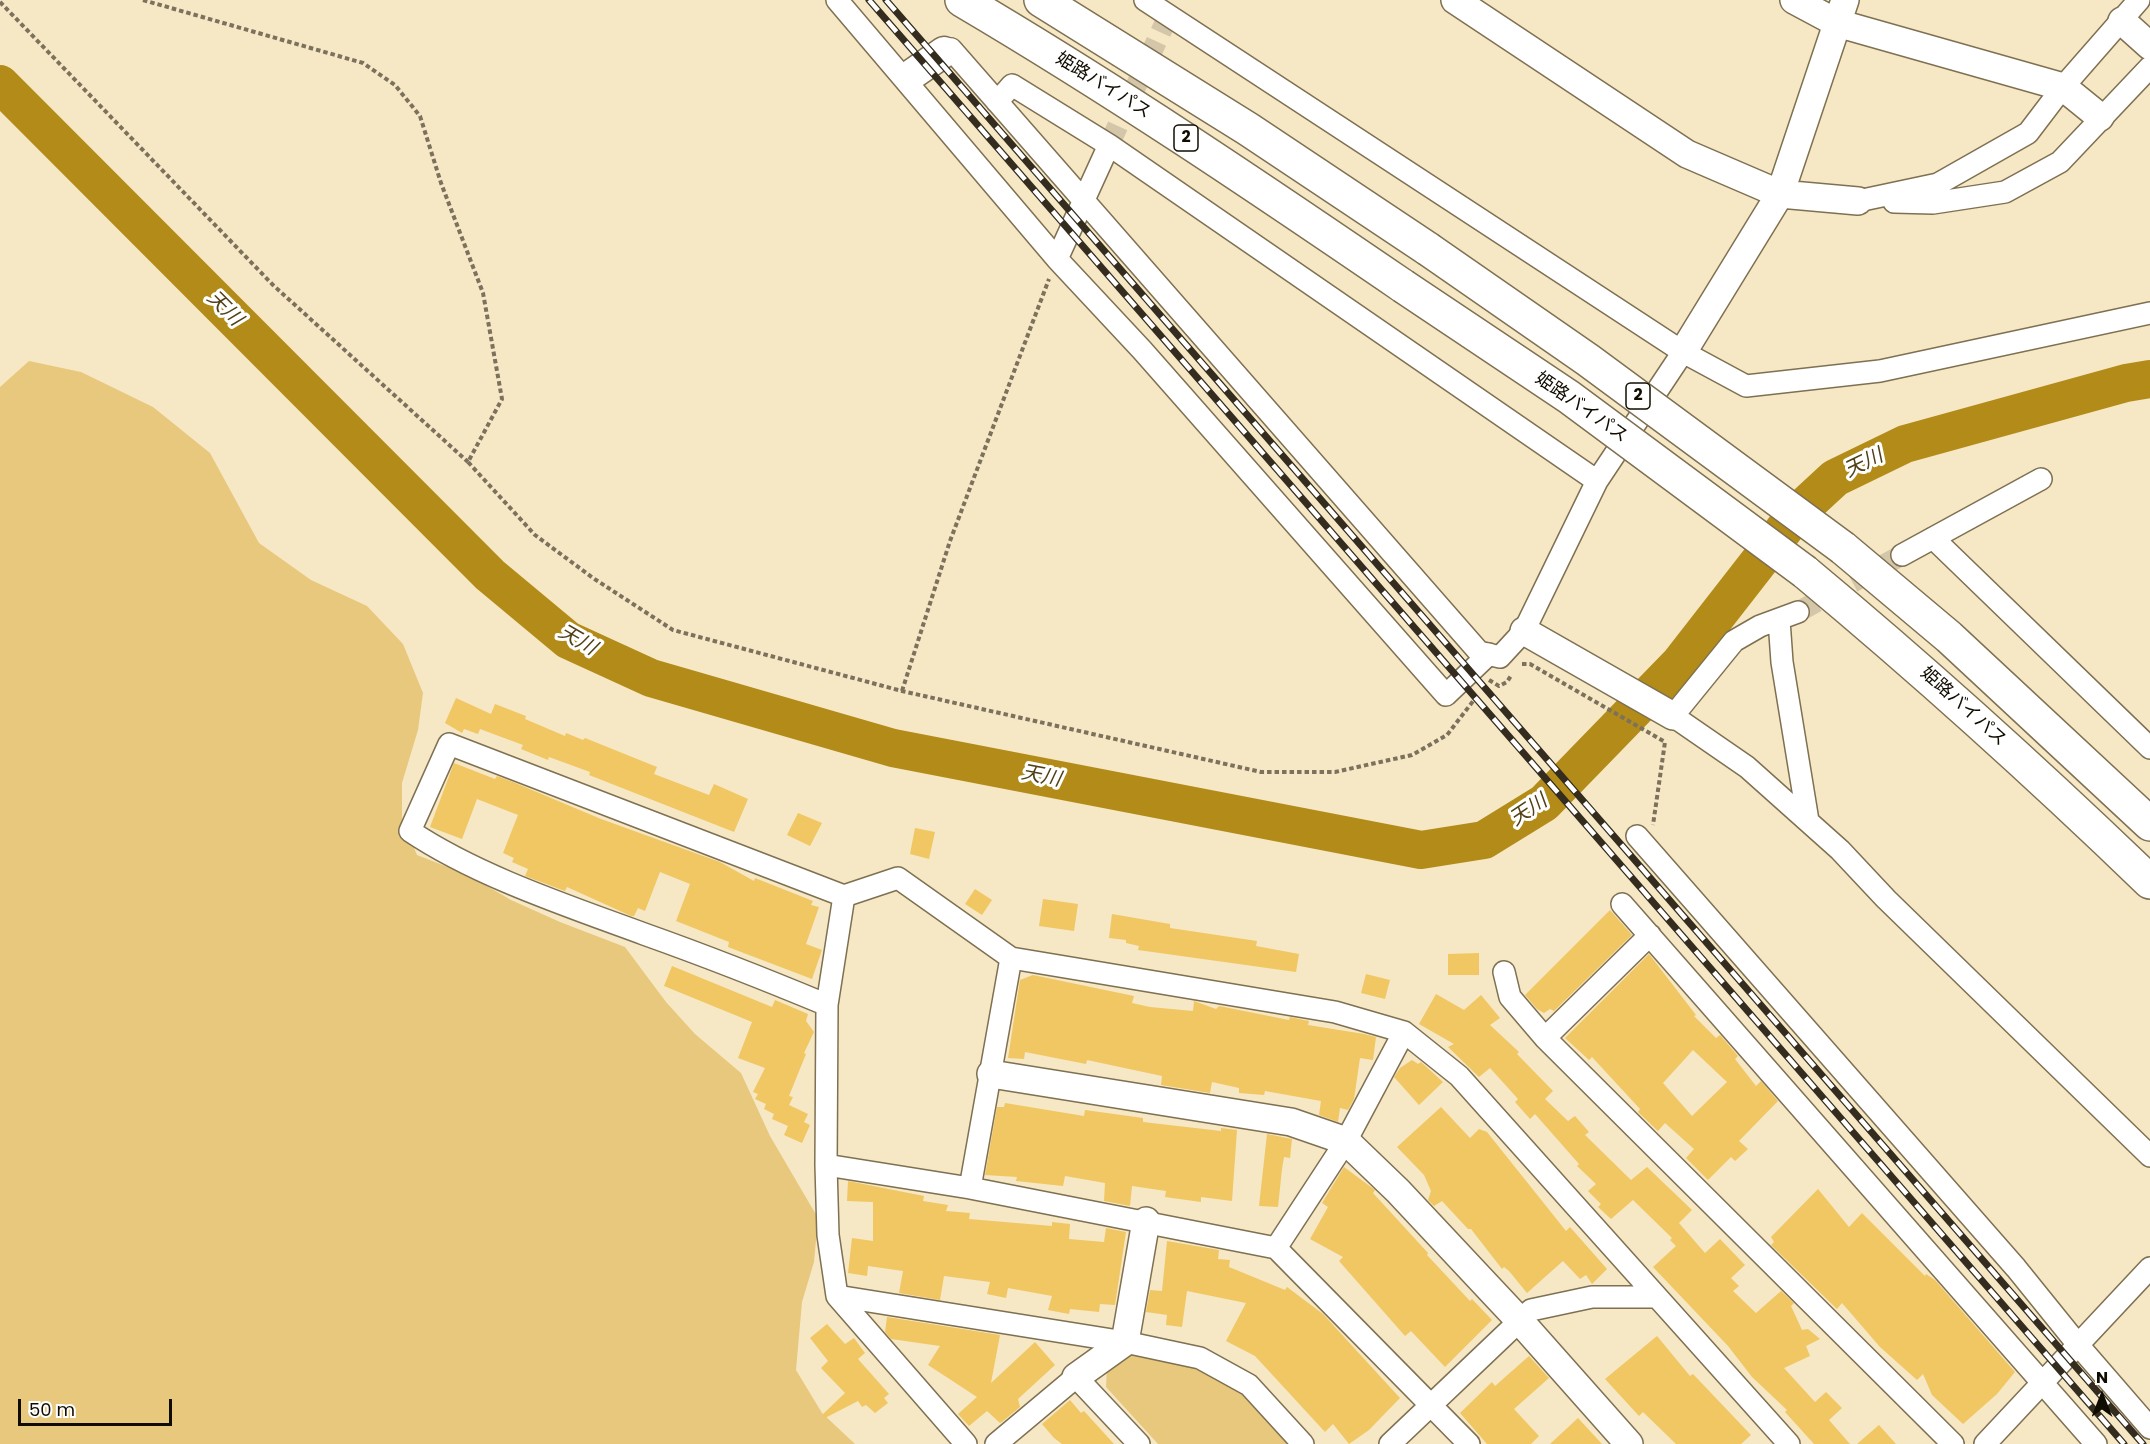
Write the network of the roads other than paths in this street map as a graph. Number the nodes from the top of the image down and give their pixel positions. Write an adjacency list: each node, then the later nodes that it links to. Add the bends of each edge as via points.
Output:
1 (837, 0): 22 (street)
2 (962, 0): 36 (highway, 姫路バイパス / 2, bridge, via 1178,133 1569,398 1805,572 2034,770)
3 (1041, 0): 34 (highway, 2, bridge, via 1248,129 1428,249 1588,360 1843,549 1949,637)
4 (1145, 0): 8 (street)
5 (1455, 0): 19 (street, via 1687,154)
6 (1794, 0): 9 (street)
7 (2139, 0): 10 (street)
8 (1174, 7): 24 (street)
9 (1841, 12): 15 (street); 19 (street)
10 (2122, 21): 11 (street); 15 (street)
11 (2150, 46)
12 (944, 52): 14 (main road); 16 (street, via 951,49)
13 (2150, 67): 17 (street)
14 (911, 75)
15 (2063, 87): 17 (street); 20 (street, via 2028,132 1938,184)
16 (997, 102): 18 (street, via 1012,85); 21 (street)
17 (2100, 117): 20 (street, via 2060,162 2005,192 1933,203)
18 (1109, 145): 21 (street); 26 (street)
19 (1780, 194): 20 (street); 24 (street)
20 (1858, 201)
21 (1083, 202): 22 (street); 30 (street, via 1479,652)
22 (1057, 259): 30 (street, via 1446,695)
23 (2150, 313): 24 (street, via 1880,371 1746,386)
24 (1683, 352): 26 (street)
25 (2041, 479): 27 (street)
26 (1597, 481): 29 (street)
27 (1933, 538): 28 (street); 32 (street)
28 (1902, 555)
29 (1532, 635): 30 (street); 31 (street)
30 (1495, 655)
31 (1669, 714): 33 (street, via 1747,767); 33 (street, via 1734,641 1789,616 1782,662)
32 (2150, 748)
33 (1808, 821): 47 (street)
34 (2150, 824)
35 (1637, 836): 57 (street, via 2016,1268)
36 (2150, 882)
37 (844, 896): 40 (street, via 898,878); 42 (street); 42 (street, via 449,744 410,831 442,853 558,902)
38 (1622, 904): 39 (street)
39 (1650, 935): 44 (street); 59 (street)
40 (1011, 958): 43 (street, via 1335,1012); 45 (street)
41 (1504, 972): 44 (street, via 1510,997)
42 (828, 1005): 48 (street)
43 (1404, 1032): 46 (street); 54 (street, via 1459,1076)
44 (1545, 1038): 70 (street)
45 (991, 1074): 46 (street, via 1291,1122); 49 (street)
46 (1346, 1141): 51 (street); 55 (street)
47 (2150, 1156)
48 (826, 1165): 49 (street); 53 (street, via 828,1235)
49 (970, 1188): 50 (street)
50 (1146, 1221): 51 (street); 56 (street)
51 (1276, 1248): 60 (street)
52 (2150, 1268): 57 (street)
53 (837, 1296): 56 (street); 62 (street)
54 (1655, 1297): 55 (street, via 1592,1297 1531,1310); 69 (street)
55 (1520, 1320): 60 (street); 68 (street)
56 (1125, 1342): 58 (street); 65 (street, via 1200,1358 1249,1385)
57 (2079, 1346): 59 (street); 61 (street)
58 (1076, 1377): 63 (street); 64 (street)
59 (2043, 1384): 71 (street); 72 (street)
60 (1433, 1405): 66 (street); 67 (street)
61 (2150, 1428)
62 (966, 1444)
63 (996, 1444)
64 (1139, 1444)
65 (1303, 1444)
66 (1390, 1444)
67 (1469, 1444)
68 (1629, 1444)
69 (1789, 1444)
70 (1953, 1444)
71 (1985, 1444)
72 (2096, 1444)

